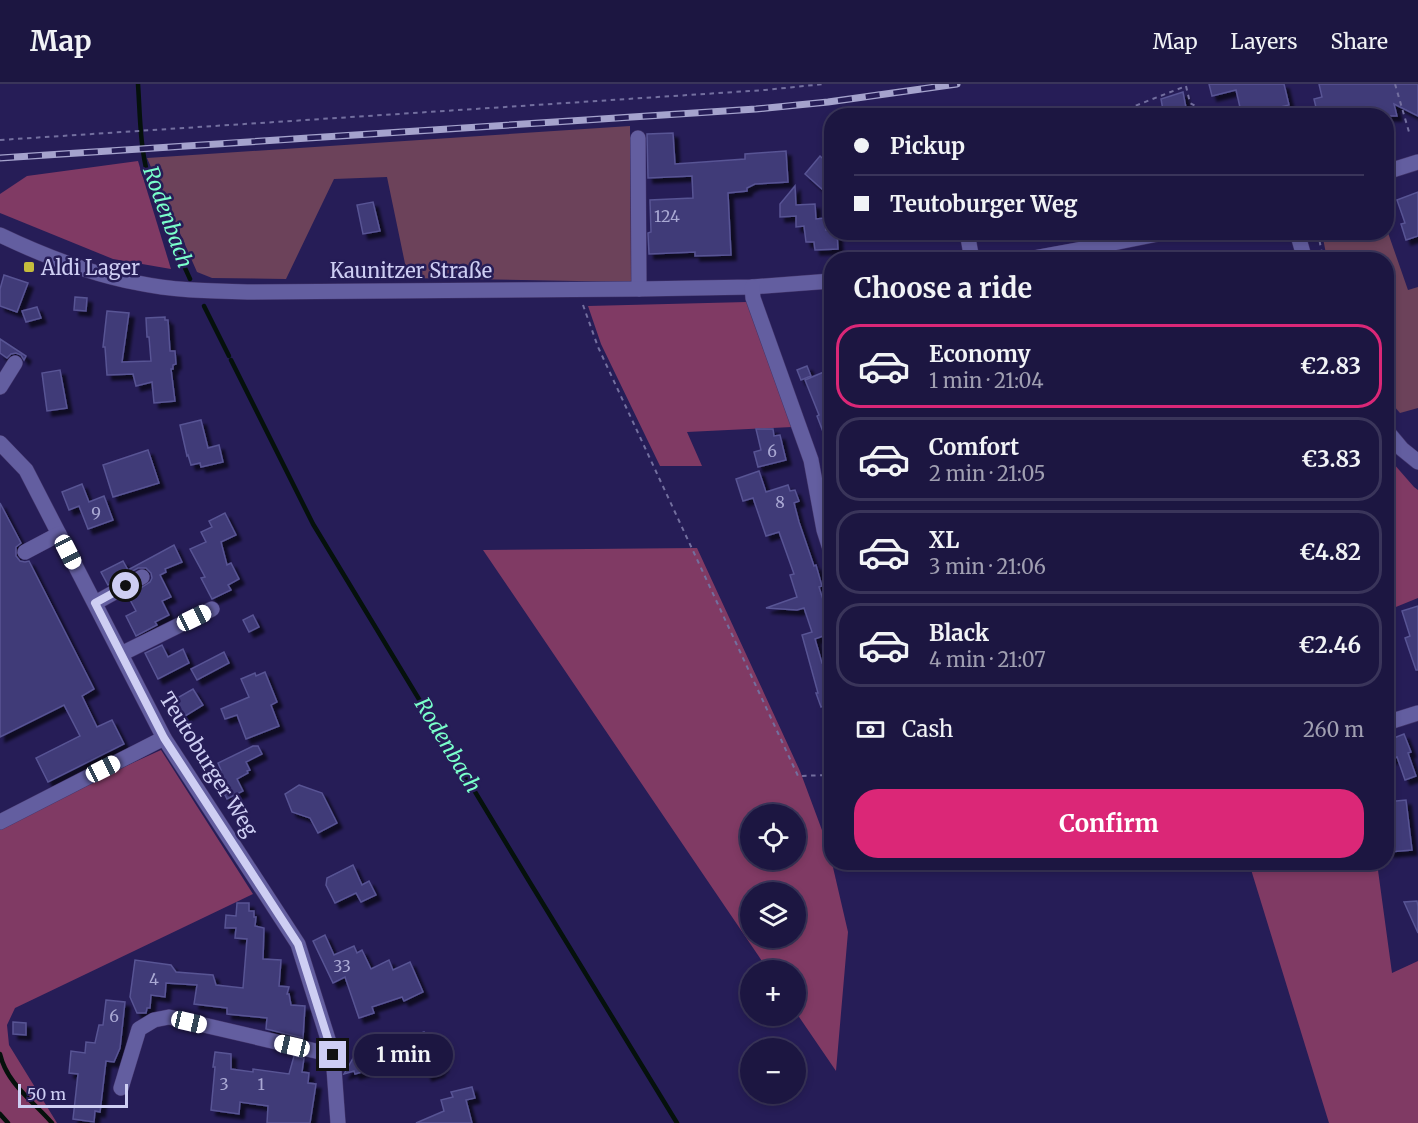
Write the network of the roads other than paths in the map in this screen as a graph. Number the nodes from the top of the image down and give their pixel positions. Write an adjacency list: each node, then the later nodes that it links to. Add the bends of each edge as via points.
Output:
1 (638, 138): 9 (street)
2 (1418, 162): 3 (street)
3 (1394, 170)
4 (0, 235): 9 (street, Kaunitzer Straße, via 65,263 166,288 253,292)
5 (1128, 240): 6 (street)
6 (1067, 252)
7 (824, 282): 8 (street, Kaunitzer Straße)
8 (752, 287): 9 (street, Kaunitzer Straße); 15 (street, via 811,460)
9 (639, 290)
10 (15, 363): 11 (street)
11 (0, 387)
12 (1394, 440): 14 (street)
13 (0, 443): 16 (street, Teutoburger Weg, via 26,470)
14 (1418, 462)
15 (824, 530)
16 (59, 534): 17 (street); 19 (street, Teutoburger Weg)
17 (25, 552)
18 (142, 577): 19 (street)
19 (95, 603): 21 (street, Teutoburger Weg)
20 (212, 609): 21 (street)
21 (121, 654): 24 (street, Teutoburger Weg)
22 (1418, 712): 23 (street)
23 (1394, 720)
24 (164, 738): 25 (street); 26 (street, Teutoburger Weg, via 298,944)
25 (0, 822)
26 (333, 1055): 27 (street, via 169,1017 139,1029); 28 (street, Teutoburger Weg)
27 (121, 1088)
28 (338, 1123)

